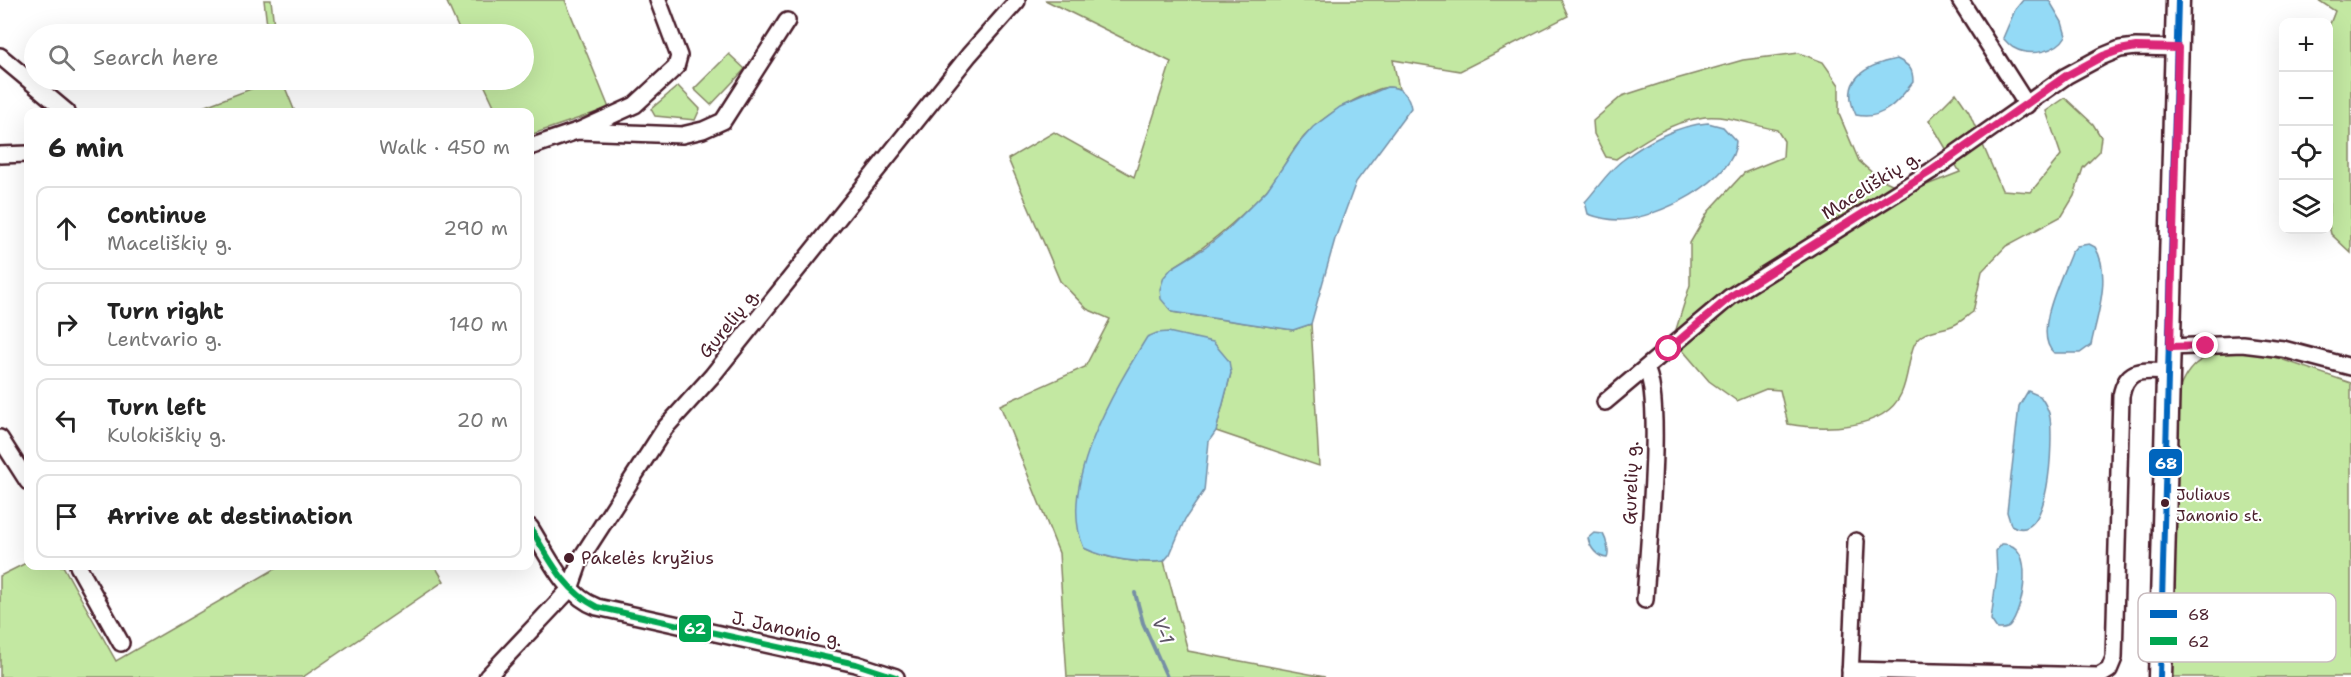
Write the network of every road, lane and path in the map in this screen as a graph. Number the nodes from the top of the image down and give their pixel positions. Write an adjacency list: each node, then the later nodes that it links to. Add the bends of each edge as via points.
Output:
1 (658, 0): 12 (street, via 679,56 676,67 635,105)
2 (1960, 0): 10 (street)
3 (2178, 0): 6 (main road)
4 (1017, 1): 26 (street, Gurelių g., via 969,55 712,376 665,428 581,558)
5 (787, 21): 12 (street, via 723,121 682,135)
6 (2178, 48): 10 (street, Maceliškių g., via 2136,47 2103,56 2066,76); 16 (main road)
7 (0, 56): 8 (street)
8 (24, 76)
9 (41, 90): 11 (street)
10 (2027, 105): 18 (street, Maceliškių g., via 1931,171 1730,297)
11 (62, 108)
12 (577, 132): 13 (street)
13 (534, 146)
14 (24, 154): 15 (street)
15 (0, 155)
16 (2170, 347): 17 (street, via 2242,344 2283,349); 19 (main road)
17 (2351, 367)
18 (1646, 369): 20 (street, Maceliškių g.); 28 (street, Gurelių g., via 1652,386 1653,458)
19 (2169, 372): 27 (main road); 31 (street, via 2133,373 2127,378 2121,396 2114,658 2109,670 2099,676)
20 (1605, 402)
21 (0, 438): 22 (street)
22 (24, 476)
23 (534, 533): 26 (street)
24 (1856, 541): 31 (street)
25 (80, 570): 29 (street)
26 (570, 589): 32 (street, Gurelių g.); 33 (street, J. Janonio g., via 582,602 597,607 856,664)
27 (2162, 593)
28 (1645, 600)
29 (121, 643)
30 (2160, 662): 34 (main road)
31 (1850, 674)
32 (487, 677)
33 (896, 677)
34 (2160, 677)

